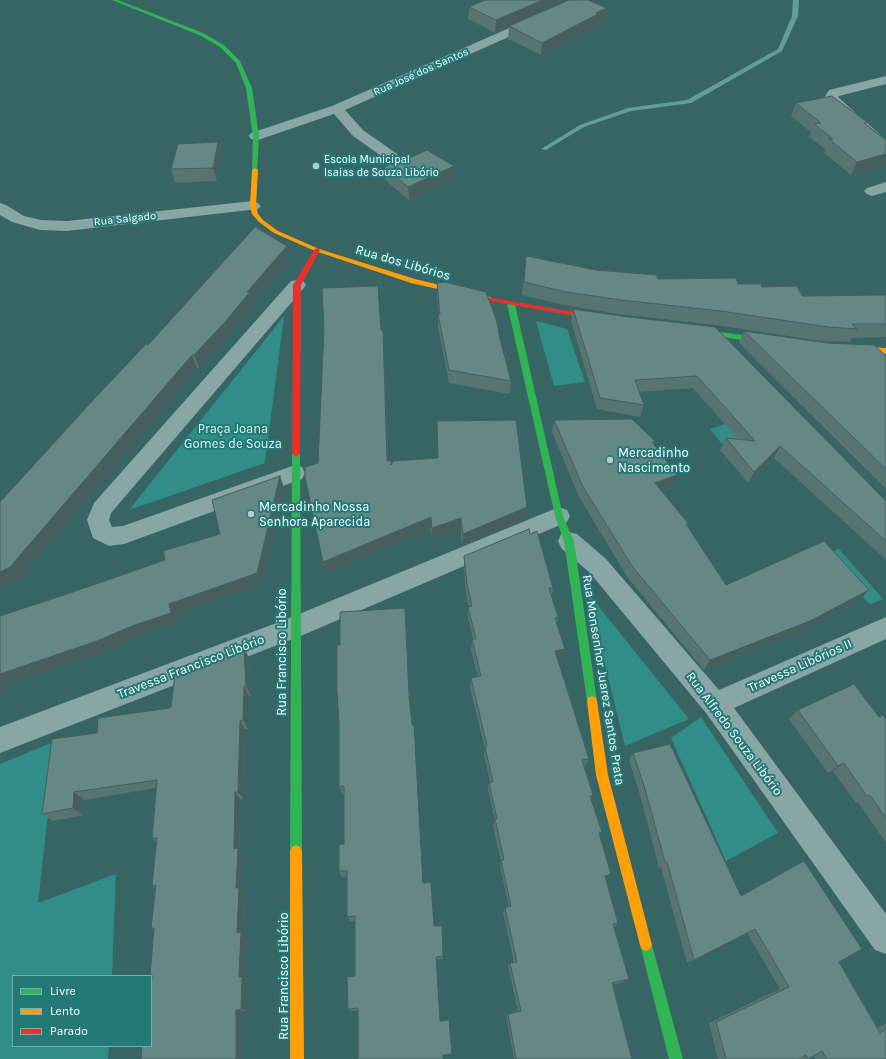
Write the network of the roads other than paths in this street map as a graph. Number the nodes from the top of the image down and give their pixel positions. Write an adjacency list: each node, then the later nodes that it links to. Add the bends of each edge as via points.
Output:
1 (114, 0): 5 (street, via 201,34 230,53 238,62 249,88)
2 (583, 0): 4 (street, Rua José dos Santos)
3 (886, 80): 6 (street, via 834,93 831,98)
4 (336, 109): 5 (street, Rua José dos Santos); 7 (street, via 358,133)
5 (256, 136): 8 (street)
6 (886, 148)
7 (392, 157)
8 (253, 206): 9 (street, Rua Salgado, via 67,226 40,225 18,219); 10 (street, Rua dos Libórios, via 261,221 276,232)
9 (0, 208)
10 (317, 250): 11 (street, Rua Francisco Libório); 12 (street, Rua dos Libórios, via 413,281)
11 (297, 285): 20 (street, Rua Francisco Libório); 20 (street, via 102,508 98,520 100,532 109,537 124,535)
12 (511, 304): 13 (street, Rua dos Libórios); 21 (street, Rua Monsenhor Juarez Santos Prata)
13 (610, 320)
14 (686, 329): 15 (street)
15 (716, 332): 16 (street); 19 (street)
16 (780, 343)
17 (837, 348): 18 (street)
18 (886, 351)
19 (738, 355)
20 (295, 473): 23 (street, Rua Francisco Libório)
21 (559, 516): 22 (street, Rua Monsenhor Juarez Santos Prata); 23 (street, Travessa Francisco Libório)
22 (569, 541): 25 (street, Rua Alfredo Souza Libório, via 598,566); 29 (street, Rua Monsenhor Juarez Santos Prata, via 602,775)
23 (295, 627): 26 (street, Travessa Francisco Libório); 28 (street, Rua Francisco Libório)
24 (886, 628): 25 (street, Travessa Libórios II)
25 (715, 704): 27 (street, Rua Alfredo Souza Libório)
26 (0, 740)
27 (886, 938)
28 (297, 1059)
29 (676, 1059)

